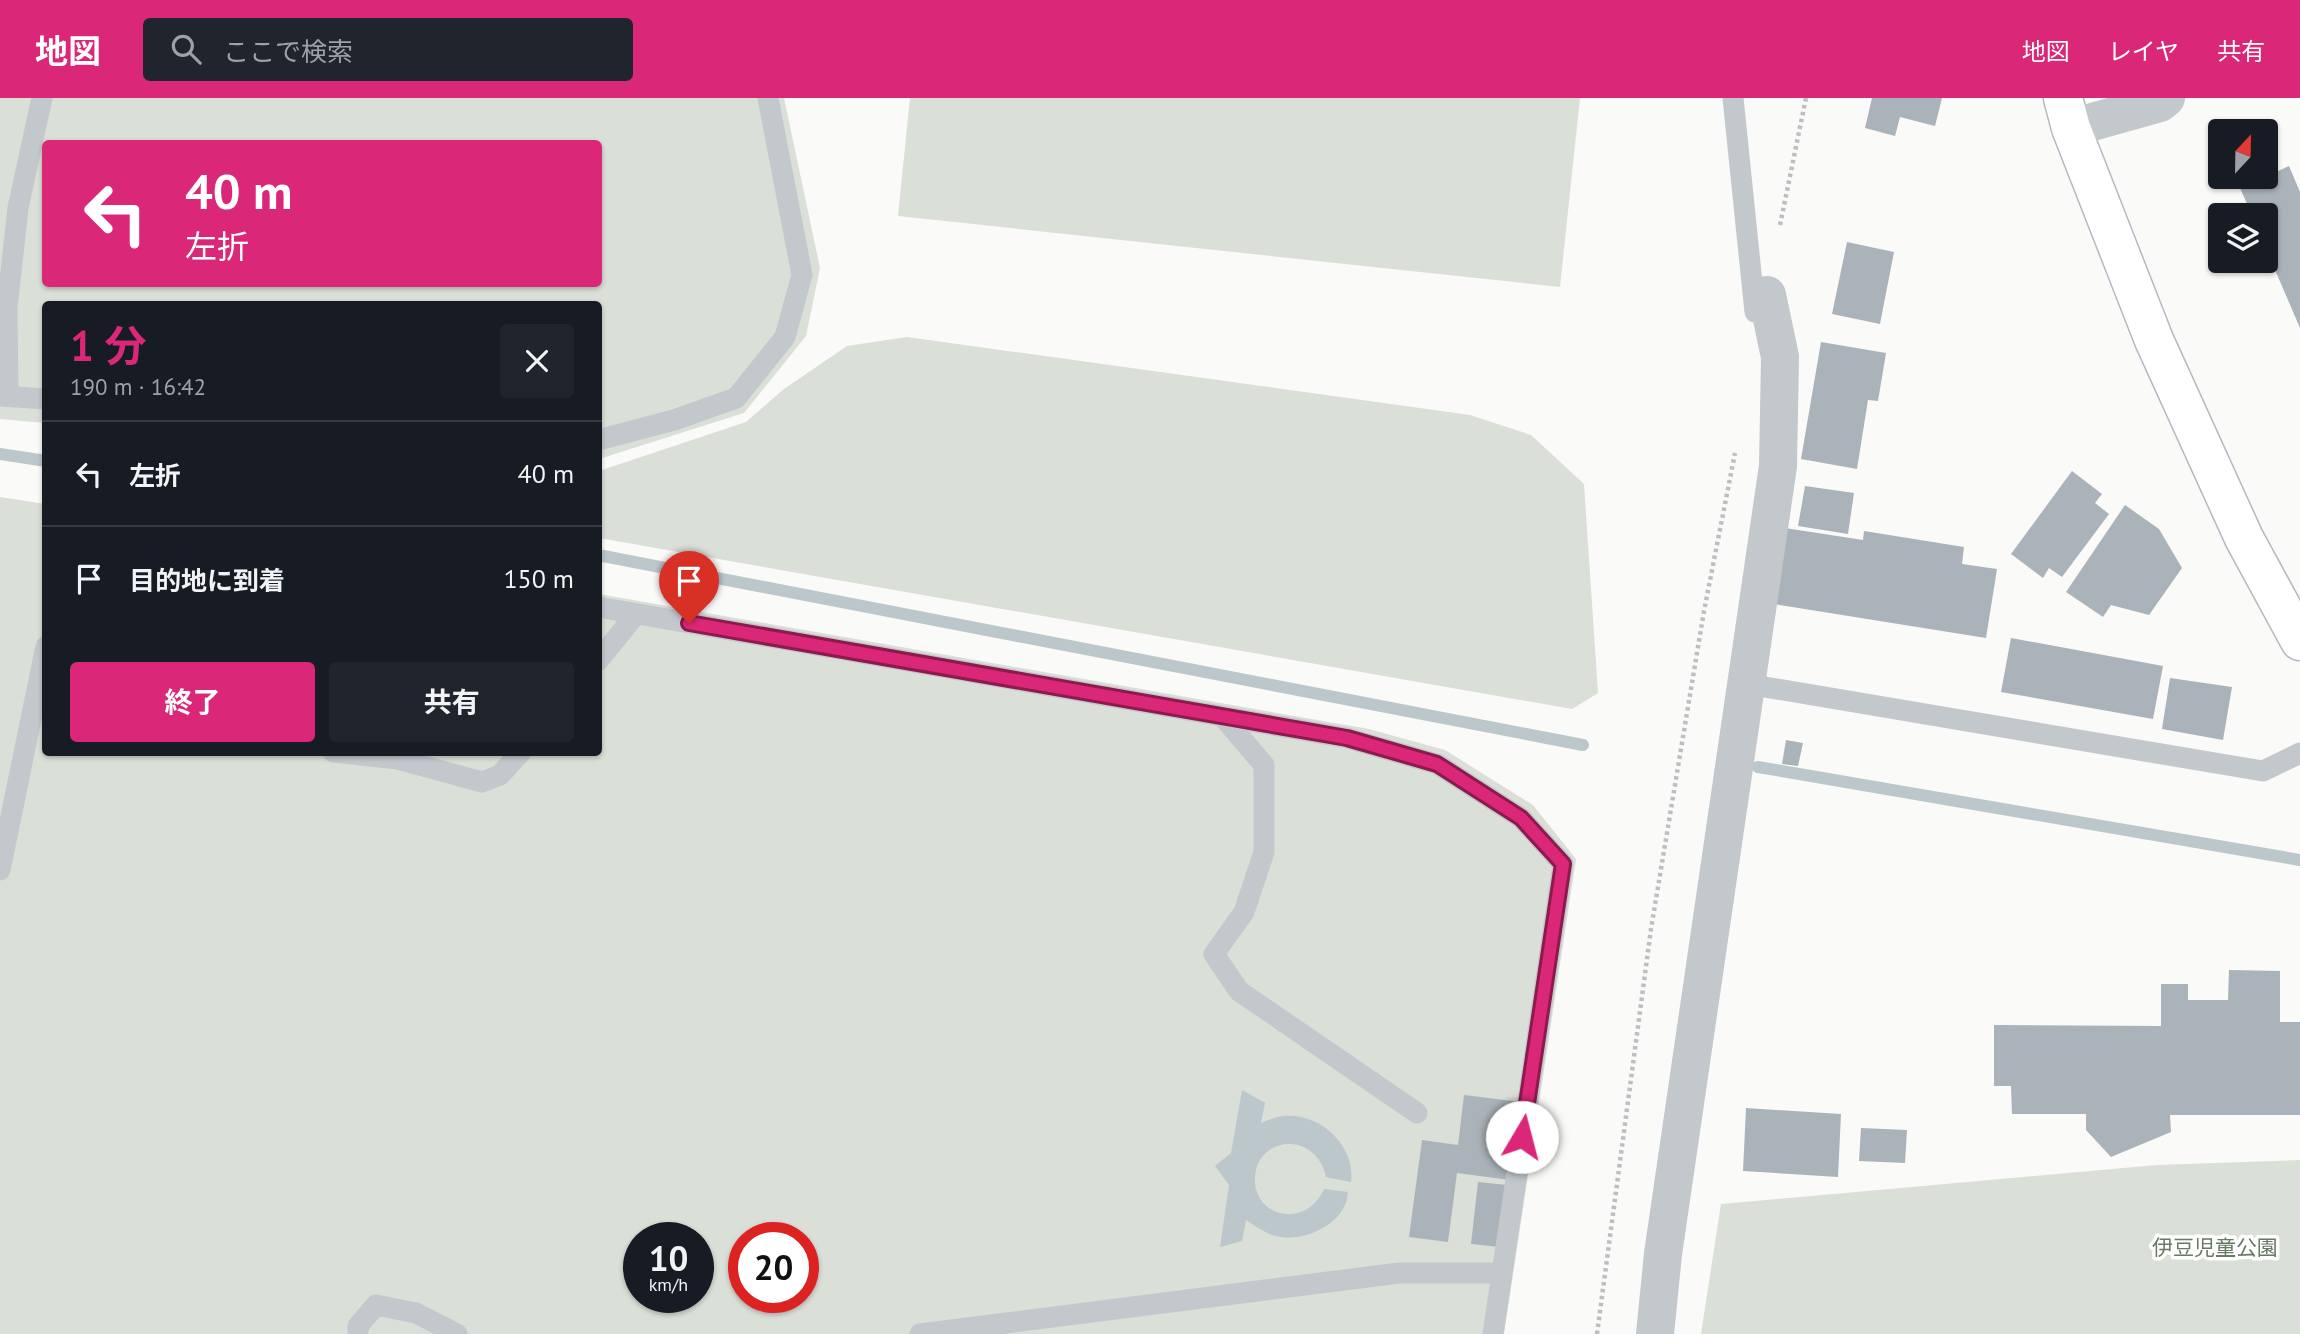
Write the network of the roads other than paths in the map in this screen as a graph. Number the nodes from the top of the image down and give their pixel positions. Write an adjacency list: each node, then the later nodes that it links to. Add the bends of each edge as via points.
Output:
1 (42, 98): 8 (lane, via 18,208)
2 (768, 98): 10 (lane, via 802,275 785,337 736,398)
3 (1733, 98): 7 (lane)
4 (2166, 98): 5 (street, via 2160,103)
5 (2067, 113): 13 (street, via 2154,340 2244,538)
6 (1767, 295): 16 (street, via 1780,357 1778,466)
7 (1758, 337)
8 (4, 396): 9 (lane)
9 (42, 399)
10 (602, 439)
11 (602, 608): 12 (lane)
12 (636, 614): 14 (lane); 17 (lane)
13 (2300, 641)
14 (602, 656)
15 (42, 684): 18 (lane)
16 (1747, 684): 19 (lane, via 2263,771); 29 (street)
17 (1223, 717): 23 (lane, via 1264,765 1264,852 1244,912 1214,954 1239,991); 24 (lane, via 1347,738 1437,764 1521,818 1563,864)
18 (38, 723): 22 (lane)
19 (2300, 753)
20 (370, 756): 21 (lane, via 482,782 500,775)
21 (518, 756)
22 (0, 870)
23 (1417, 1113)
24 (1502, 1273): 27 (lane, via 1399,1273); 28 (lane)
25 (358, 1334): 26 (lane, via 358,1326 376,1305 416,1313)
26 (457, 1334)
27 (920, 1334)
28 (1493, 1334)
29 (1655, 1334)

